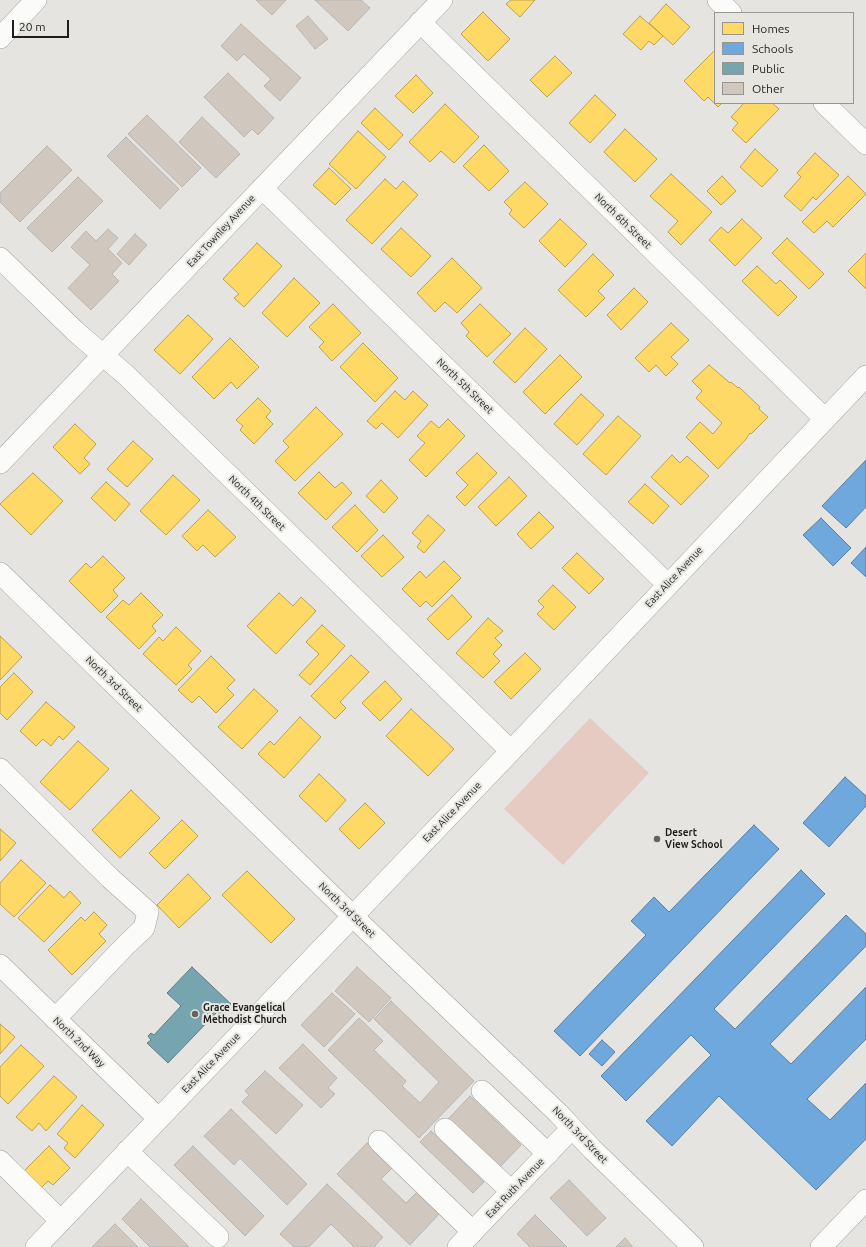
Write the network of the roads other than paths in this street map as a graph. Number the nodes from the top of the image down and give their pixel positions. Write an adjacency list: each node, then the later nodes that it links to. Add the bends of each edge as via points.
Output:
1 (36, 0): 6 (street)
2 (442, 0): 5 (street, East Townley Avenue)
3 (718, 0): 4 (street)
4 (730, 12)
5 (420, 22): 9 (street, East Townley Avenue); 13 (street, North 6th Street)
6 (0, 38)
7 (825, 104): 8 (street)
8 (866, 144)
9 (262, 188): 11 (street, East Townley Avenue); 16 (street, North 5th Street)
10 (0, 258): 11 (street, North 4th Street)
11 (103, 355): 14 (street, East Townley Avenue); 17 (street, North 4th Street)
12 (866, 376): 13 (street, East Alice Avenue)
13 (825, 419): 16 (street, East Alice Avenue)
14 (0, 463)
15 (0, 573): 19 (street, North 3rd Street)
16 (668, 584): 17 (street, East Alice Avenue)
17 (511, 751): 19 (street, East Alice Avenue)
18 (0, 769): 21 (street, via 148,912 144,928)
19 (353, 916): 23 (street, East Alice Avenue); 24 (street, North 3rd Street)
20 (0, 965): 21 (street, North 2nd Way)
21 (55, 1019): 23 (street, North 2nd Way)
22 (482, 1091): 28 (street)
23 (158, 1118): 27 (street, East Alice Avenue)
24 (572, 1128): 28 (street, East Ruth Avenue); 37 (street, North 3rd Street)
25 (445, 1129): 30 (street)
26 (379, 1141): 33 (street)
27 (127, 1151): 32 (street, East Alice Avenue); 34 (street)
28 (548, 1154): 30 (street, East Ruth Avenue)
29 (0, 1161): 32 (street)
30 (511, 1191): 33 (street, East Ruth Avenue)
31 (866, 1200): 38 (street)
32 (61, 1221): 35 (street, East Alice Avenue)
33 (473, 1232): 36 (street, East Ruth Avenue)
34 (218, 1237)
35 (44, 1244)
36 (458, 1247)
37 (693, 1247)
38 (821, 1247)

